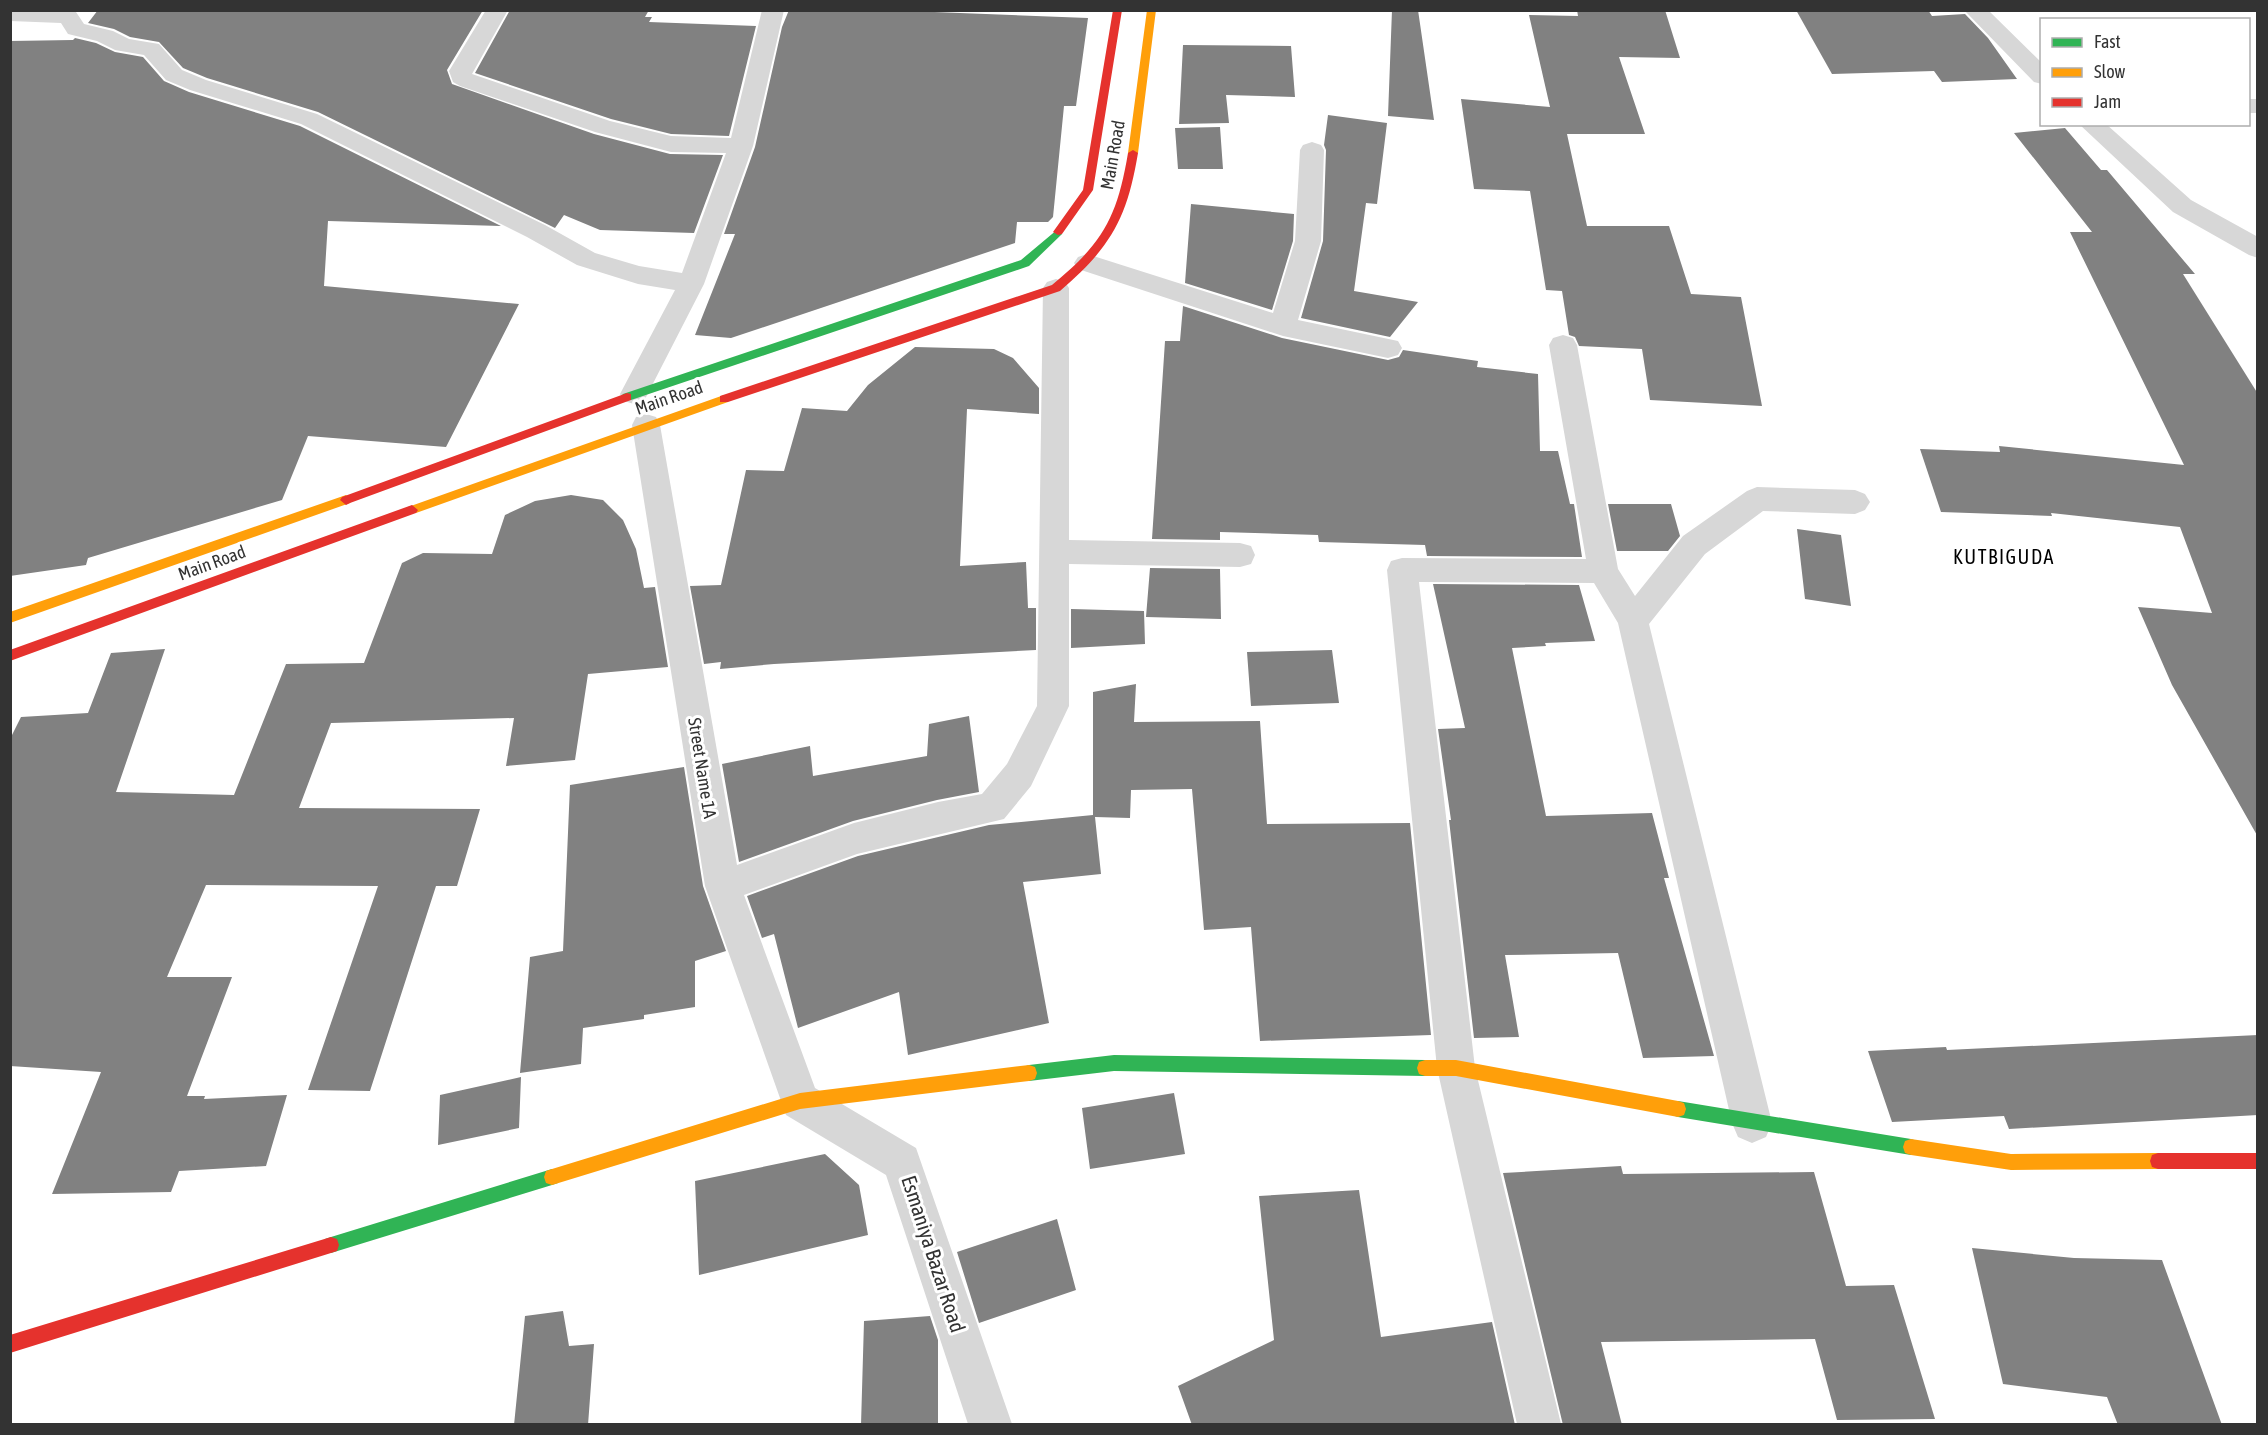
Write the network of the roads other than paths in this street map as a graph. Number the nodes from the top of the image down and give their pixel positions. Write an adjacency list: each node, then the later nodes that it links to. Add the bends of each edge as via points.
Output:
1 (497, 10): 9 (street, via 460,71 468,81 603,127 671,144)
2 (773, 10): 9 (street)
3 (1118, 10): 18 (main road, Main Road, via 1088,190 1058,235 1025,263)
4 (1152, 10): 12 (main road, Main Road, via 1127,193 1110,233)
5 (1976, 10): 7 (street)
6 (10, 14): 13 (street, via 68,17 76,29 123,45 151,49 174,75 309,118 586,260 638,275)
7 (2040, 75)
8 (2093, 126): 11 (street, via 2182,206)
9 (741, 146): 13 (street)
10 (1312, 150): 15 (street, via 1308,241)
11 (2258, 249)
12 (1087, 262): 14 (main road, Main Road); 15 (street)
13 (691, 284): 18 (street)
14 (1056, 288): 18 (main road, Main Road); 20 (street)
15 (1283, 326): 17 (street)
16 (1563, 345): 22 (street)
17 (1388, 348)
18 (640, 410): 23 (main road, Main Road, via 441,466); 25 (main road, Main Road); 26 (street, Street Name 1A)
19 (1855, 502): 24 (street, via 1757,499 1694,545)
20 (1054, 552): 21 (street); 26 (street, via 1053,706 1019,775 992,808 854,839)
21 (1240, 555)
22 (1603, 571): 24 (street); 27 (street, via 1402,570)
23 (10, 618)
24 (1633, 621): 29 (street)
25 (10, 656)
26 (723, 886): 28 (street, Street Name 1A)
27 (1456, 1068): 28 (main road, via 1114,1063); 29 (main road); 33 (street)
28 (800, 1101): 31 (main road); 32 (street, Esmaniya Bazar Road, via 902,1161)
29 (1752, 1123): 30 (main road, via 2012,1162)
30 (2258, 1161)
31 (10, 1344)
32 (990, 1425)
33 (1539, 1425)

